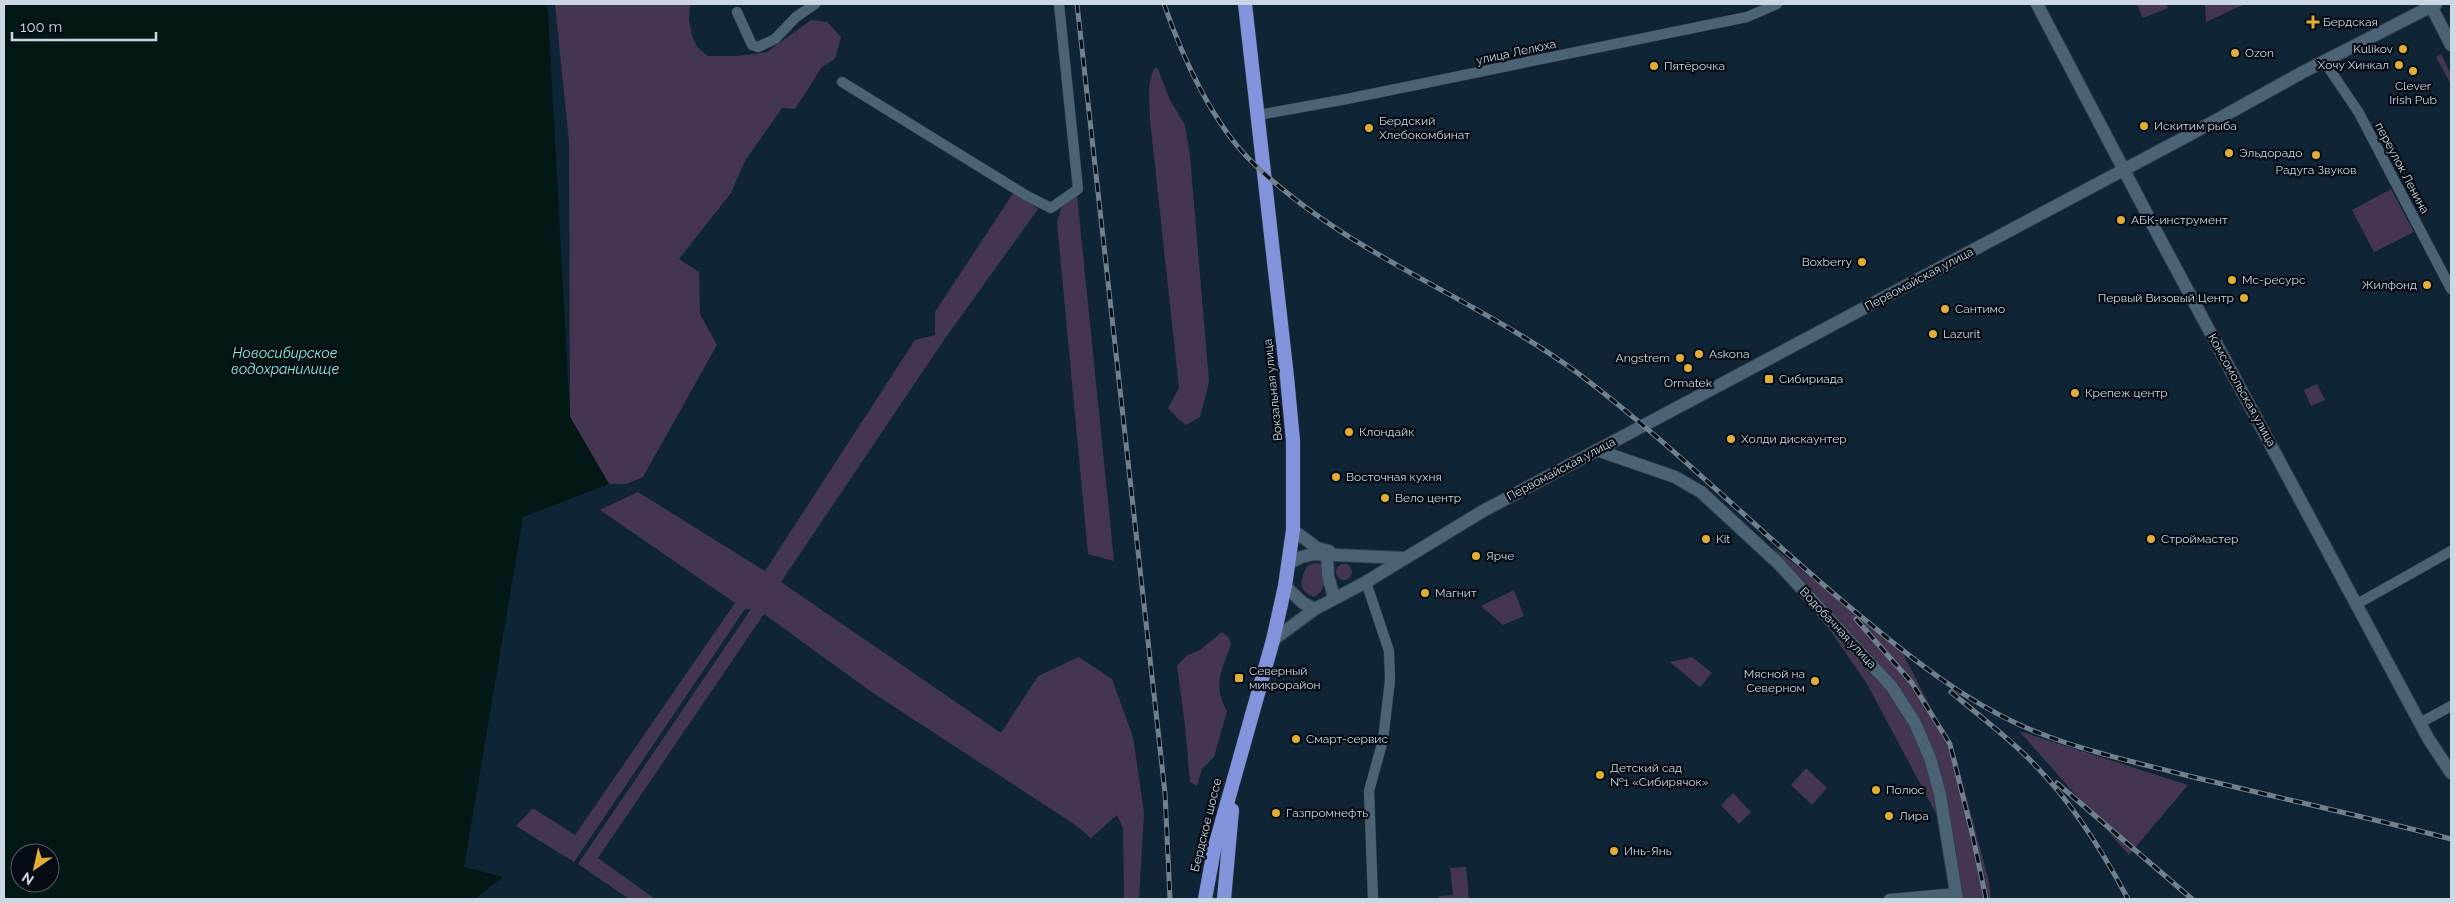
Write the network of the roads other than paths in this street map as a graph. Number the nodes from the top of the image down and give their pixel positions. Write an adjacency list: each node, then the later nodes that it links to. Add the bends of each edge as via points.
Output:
1 (815, 4): 7 (street, via 796,17 775,40 758,47 752,45)
2 (1059, 4): 10 (street, via 1078,189 1051,208)
3 (1245, 4): 11 (highway, Вокзальная улица)
4 (1777, 4): 11 (street, улица Лелюха, via 1748,17)
5 (2037, 4): 12 (main road, Комсомольская улица)
6 (2432, 5): 8 (main road); 9 (main road, Первомайская улица)
7 (736, 12)
8 (2451, 45)
9 (2324, 61): 12 (main road, Первомайская улица); 13 (street, переулок Ленина, via 2359,113)
10 (842, 82)
11 (1258, 115): 15 (highway, Вокзальная улица, via 1292,432)
12 (2124, 170): 14 (main road, Первомайская улица); 24 (main road, Комсомольская улица)
13 (2451, 289)
14 (1597, 450): 19 (main road, Первомайская улица); 31 (main road, Водобачная улица, via 1675,477 1701,492 1778,563 1892,687 1915,723 1930,758 1940,794)
15 (1293, 530): 18 (main road, via 1318,548); 20 (highway, Вокзальная улица)
16 (2451, 552): 24 (street)
17 (1328, 554): 18 (main road); 20 (main road, via 1301,557); 23 (main road, via 1328,576)
18 (1353, 556): 19 (main road)
19 (1404, 558): 21 (main road, Первомайская улица)
20 (1288, 564): 22 (highway, Вокзальная улица)
21 (1366, 582): 23 (main road, Первомайская улица); 34 (street, via 1389,651 1390,680 1383,740 1369,792)
22 (1285, 586): 25 (main road, via 1303,603); 26 (highway, Вокзальная улица)
23 (1334, 598): 25 (main road, Первомайская улица)
24 (2357, 604): 28 (main road, Комсомольская улица)
25 (1315, 609): 26 (main road, Первомайская улица)
26 (1273, 640): 29 (highway, Вокзальная улица)
27 (2451, 706): 28 (street)
28 (2420, 723): 30 (main road, Комсомольская улица)
29 (1235, 769): 32 (highway, Бердское шоссе); 33 (highway, Бердское шоссе)
30 (2451, 774)
31 (1956, 896): 35 (street)
32 (1205, 899)
33 (1224, 899)
34 (1373, 899)
35 (1889, 899)

